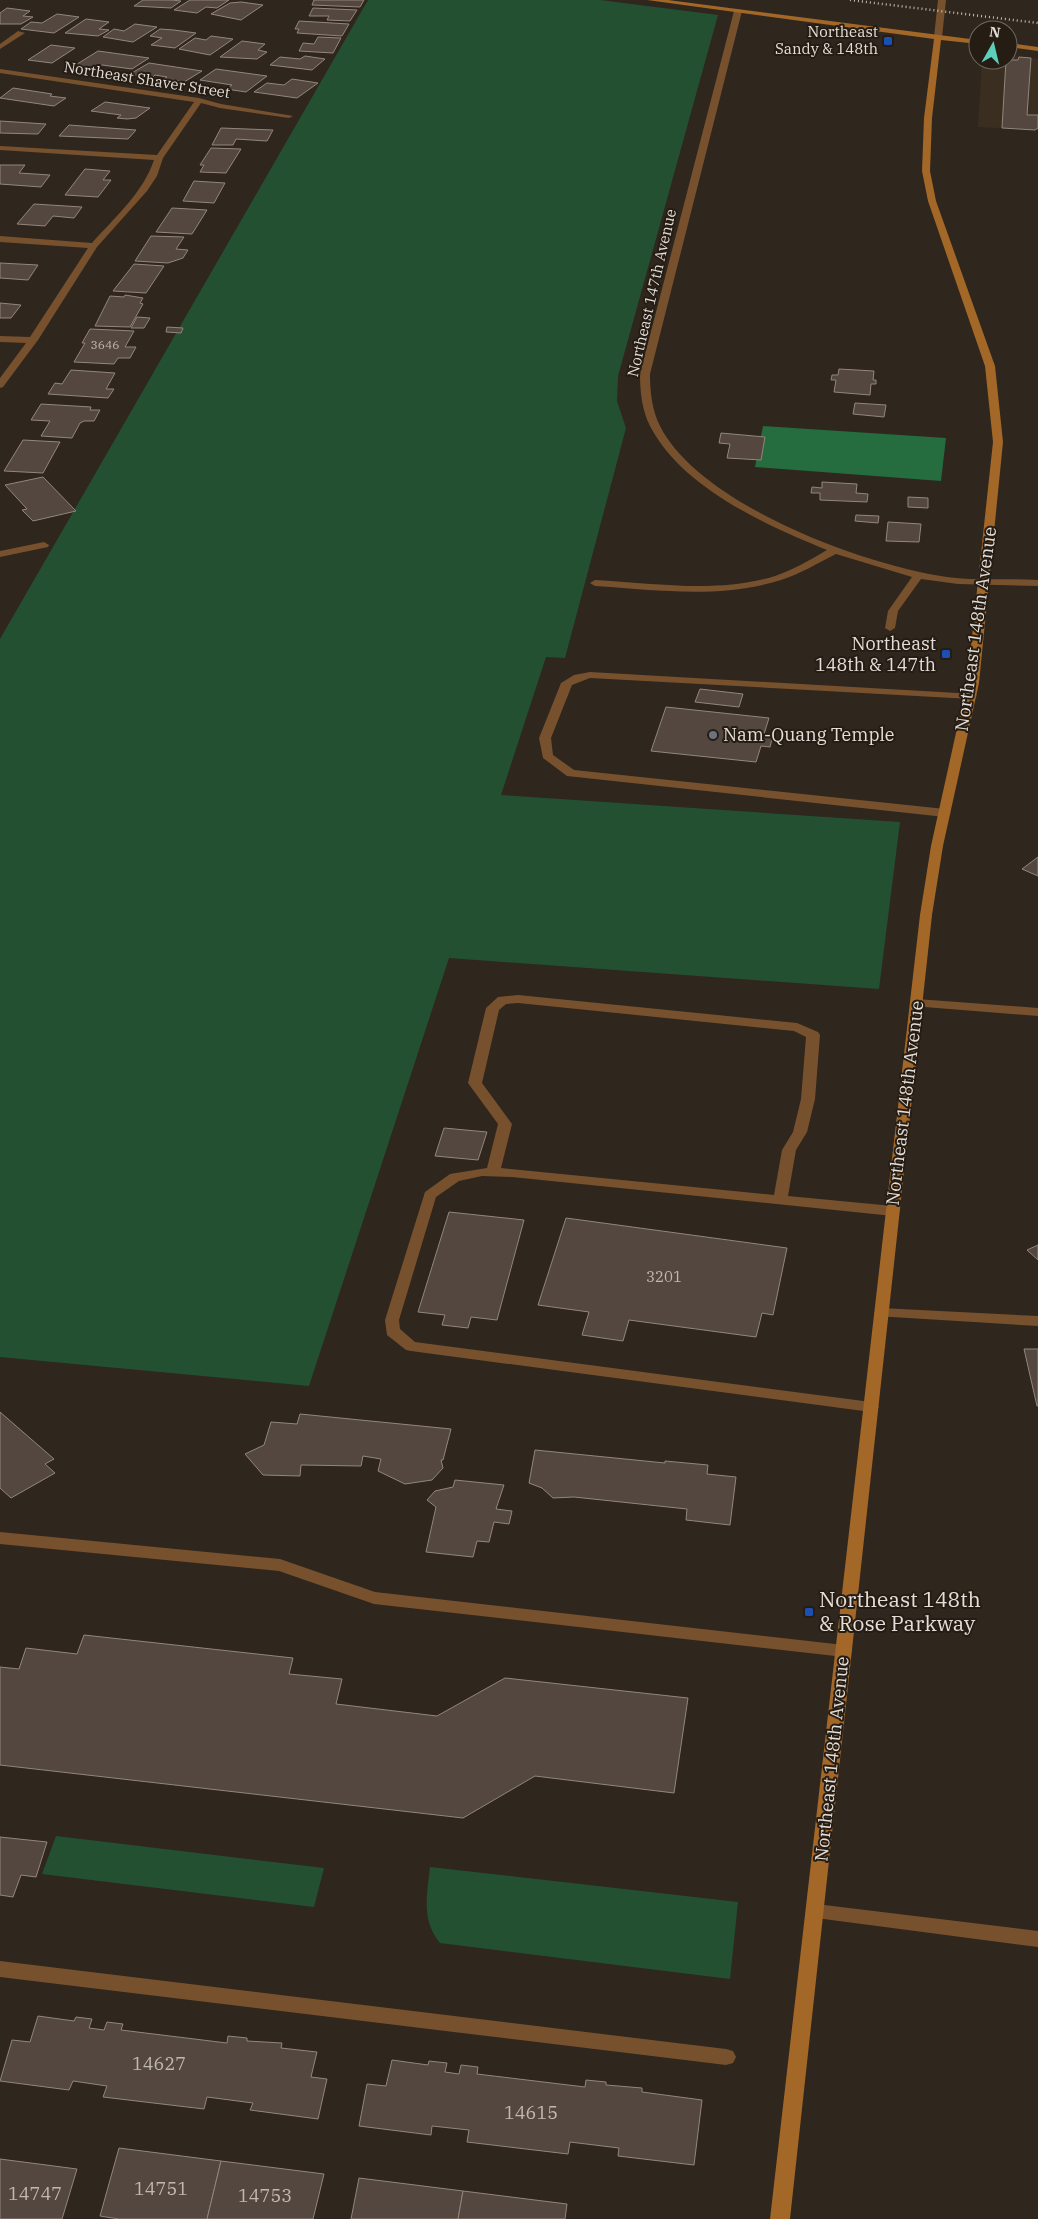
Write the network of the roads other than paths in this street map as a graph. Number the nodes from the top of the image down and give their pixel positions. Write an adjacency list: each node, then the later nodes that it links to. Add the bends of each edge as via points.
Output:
1 (651, 0): 3 (main road)
2 (942, 0): 5 (street, Northeast 148th Avenue)
3 (738, 11): 5 (main road); 22 (street, Northeast 147th Avenue, via 645,374 645,395 657,430 691,469 763,517)
4 (21, 33): 7 (street)
5 (938, 37): 6 (main road); 24 (main road, Northeast 148th Avenue, via 928,118 926,171 932,201 990,366 997,418 998,456)
6 (968, 41)
7 (0, 47)
8 (1018, 47): 9 (main road)
9 (1038, 49)
10 (0, 71): 11 (street, Northeast Shaver Street)
11 (199, 100): 12 (street, Northeast Shaver Street); 14 (street)
12 (289, 116)
13 (0, 148): 14 (street)
14 (159, 158): 16 (street, via 144,188)
15 (0, 239): 16 (street)
16 (94, 246): 18 (street)
17 (0, 339): 18 (street)
18 (33, 340): 19 (street)
19 (0, 385)
20 (44, 546): 21 (street)
21 (2, 551)
22 (833, 551): 23 (street, Northeast 147th Avenue); 25 (street, via 776,578 723,588)
23 (919, 574): 24 (street, Northeast 147th Avenue, via 947,580); 27 (street, via 893,611)
24 (985, 581): 26 (street, Northeast 147th Avenue); 28 (main road, Northeast 148th Avenue)
25 (595, 583)
26 (1038, 583)
27 (890, 628)
28 (971, 696): 29 (main road, Northeast 148th Avenue); 29 (lane, via 590,675 567,683 545,738 547,756 572,773)
29 (945, 813): 30 (main road, Northeast 148th Avenue, via 926,915)
30 (917, 1003): 31 (street); 34 (main road, Northeast 148th Avenue)
31 (1038, 1012)
32 (493, 1172): 33 (street); 33 (street, via 505,1124 475,1084 493,1008 503,1000 518,999 797,1027 808,1031 813,1035 808,1099 800,1132 789,1150); 37 (street, via 455,1177 430,1195 392,1320 392,1331 411,1346)
33 (780, 1200): 34 (street)
34 (893, 1211): 35 (main road, Northeast 148th Avenue)
35 (881, 1313): 36 (street); 37 (main road, Northeast 148th Avenue)
36 (1038, 1321)
37 (871, 1407): 39 (main road, Northeast 148th Avenue)
38 (0, 1538): 39 (street, via 280,1565 374,1598)
39 (844, 1651): 40 (main road, Northeast 148th Avenue)
40 (816, 1911): 41 (street); 44 (main road, Northeast 148th Avenue)
41 (1038, 1939)
42 (0, 1969): 43 (street)
43 (726, 2057)
44 (780, 2219)

